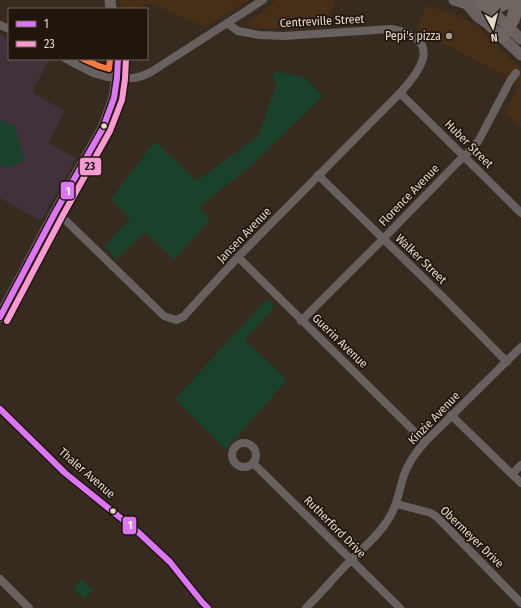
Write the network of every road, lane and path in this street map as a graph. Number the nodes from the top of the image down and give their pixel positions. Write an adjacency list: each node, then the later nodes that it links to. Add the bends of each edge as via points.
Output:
1 (263, 0): 7 (street)
2 (454, 0): 5 (main road)
3 (510, 0): 6 (highway, via 494,7)
4 (518, 0): 8 (highway)
5 (467, 4): 6 (main road); 8 (main road, via 487,23)
6 (483, 6): 8 (main road, via 497,16)
7 (228, 23): 9 (street, Centreville Street, via 238,31 259,35 284,36 391,29 403,31); 14 (street, via 151,72 134,78)
8 (512, 33): 10 (main road)
9 (418, 39): 15 (street, Jansen Avenue, via 422,45 423,58)
10 (521, 55)
11 (68, 60): 14 (street, via 93,73)
12 (118, 60): 14 (main road)
13 (516, 73): 16 (street, Florence Avenue, via 479,140)
14 (118, 78): 18 (main road, via 103,128)
15 (400, 93): 16 (street, Huber Street); 17 (street, Jansen Avenue)
16 (464, 156): 19 (street, Huber Street); 20 (street, Florence Avenue)
17 (318, 175): 20 (street, Walker Street); 21 (street, Jansen Avenue)
18 (56, 211): 21 (street, Jansen Avenue, via 164,316 176,320 183,317); 22 (main road)
19 (521, 213)
20 (383, 239): 23 (street, Florence Avenue); 25 (street, Walker Street)
21 (238, 257): 23 (street, Guerin Avenue)
22 (0, 317)
23 (301, 321): 28 (street, Guerin Avenue)
24 (521, 347): 25 (street, Kinzie Avenue)
25 (508, 362): 27 (street, Kinzie Avenue)
26 (0, 409): 38 (street, Thaler Avenue, via 65,473 138,532 170,562)
27 (452, 415): 28 (street, Kinzie Avenue); 31 (street)
28 (425, 442): 33 (street, Kinzie Avenue, via 407,466)
29 (253, 463): 34 (street, Rutherford Drive)
30 (521, 465): 31 (street)
31 (512, 474): 32 (street)
32 (521, 483)
33 (397, 504): 34 (street, Kinzie Avenue, via 384,526); 36 (street, Obermeyer Drive, via 427,511 438,517)
34 (351, 560): 39 (street, Kinzie Avenue); 40 (street, Rutherford Drive)
35 (0, 579): 37 (street)
36 (521, 603)
37 (29, 608)
38 (208, 608)
39 (306, 608)
40 (400, 608)

